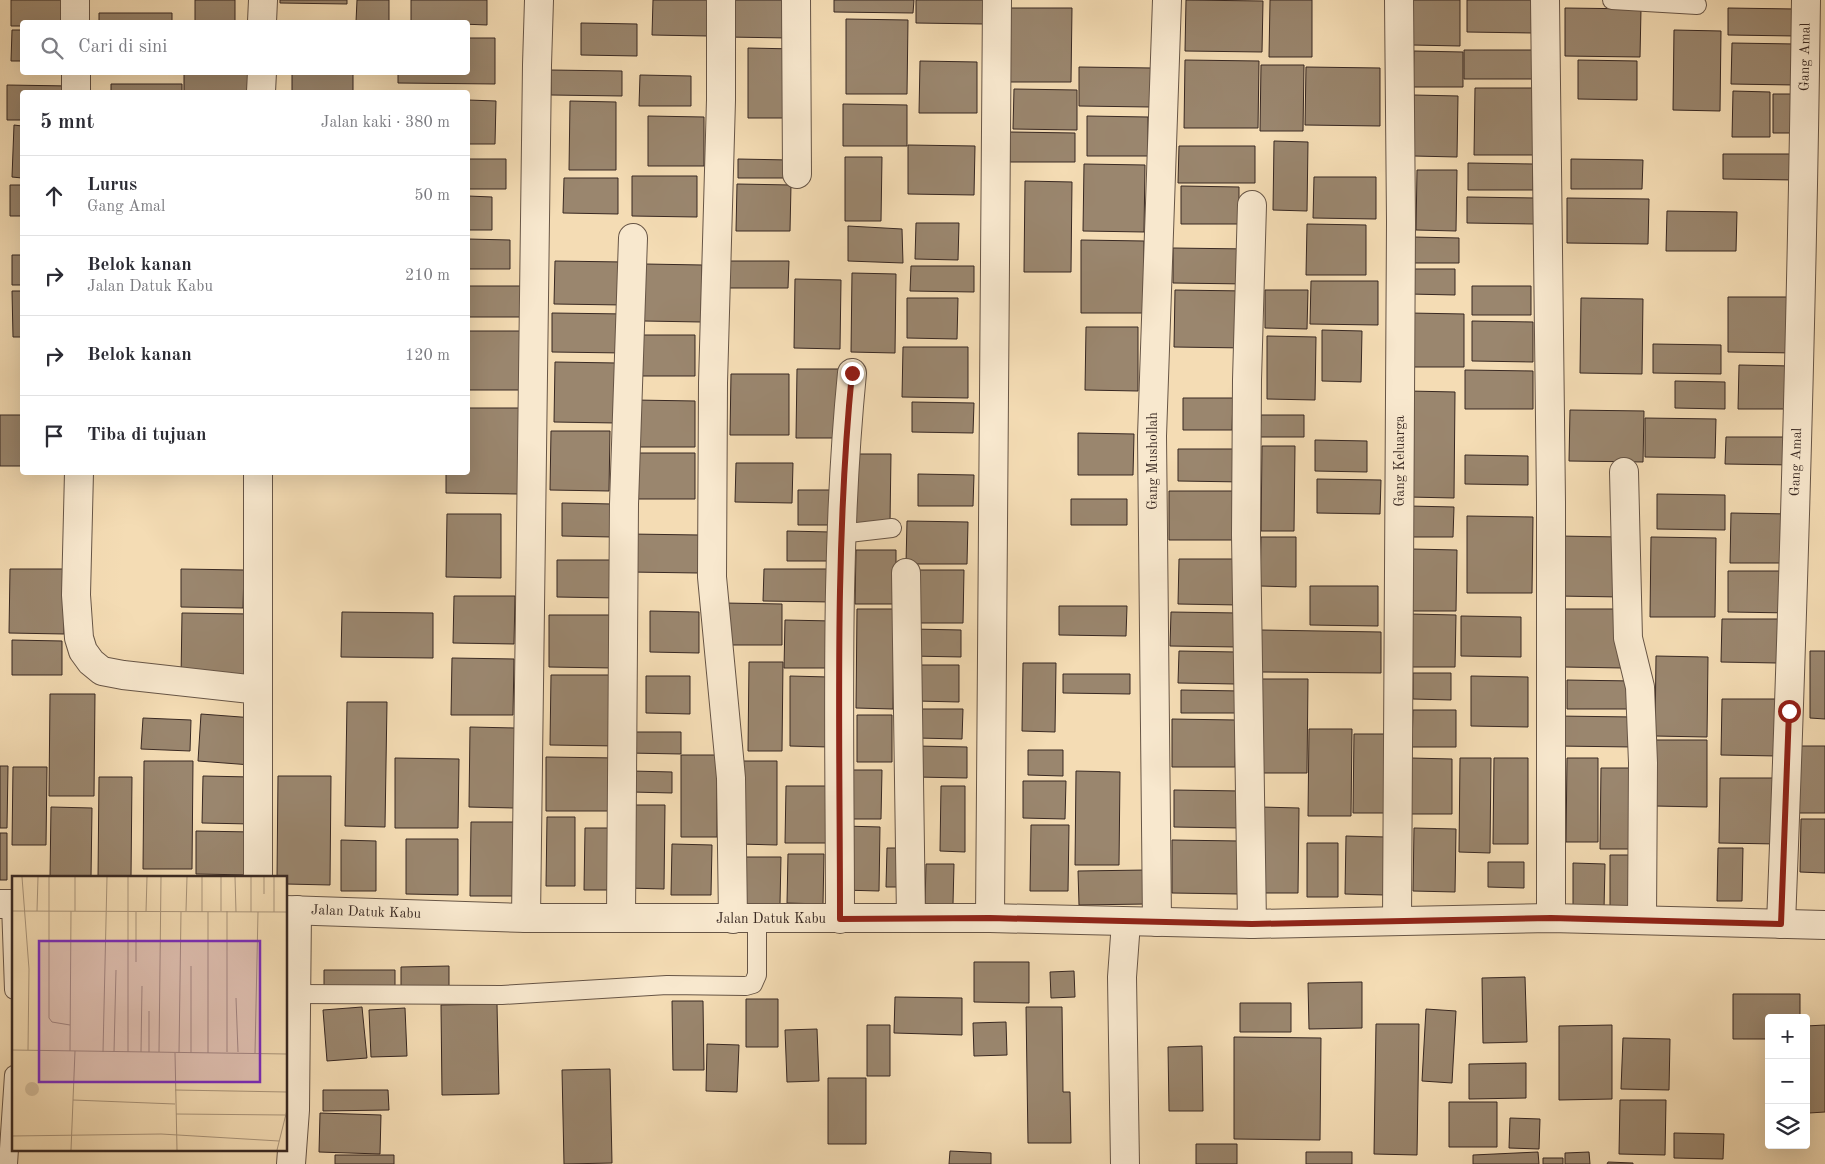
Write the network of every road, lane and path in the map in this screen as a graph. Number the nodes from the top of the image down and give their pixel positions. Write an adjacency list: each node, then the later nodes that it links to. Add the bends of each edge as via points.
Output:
1 (75, 0): 13 (street)
2 (263, 0): 14 (street)
3 (539, 0): 33 (street)
4 (721, 0): 38 (street, via 722,100 713,383 712,577)
5 (796, 0): 19 (street)
6 (997, 0): 36 (street)
7 (1167, 0): 42 (street, Gang Mushollah, via 1152,436)
8 (1398, 0): 41 (street, Gang Keluarga, via 1401,242)
9 (1545, 0): 37 (street, via 1551,502)
10 (1612, 0): 12 (lane)
11 (1806, 0): 44 (street, Gang Amal, via 1802,259)
12 (1698, 4)
13 (75, 20)
14 (262, 20)
15 (76, 75): 17 (street)
16 (262, 75): 18 (street)
17 (76, 90)
18 (261, 90)
19 (797, 174)
20 (1252, 205): 43 (street, via 1246,535)
21 (633, 238): 34 (street, via 624,504)
22 (852, 373): 27 (street)
23 (1624, 472): 40 (street, via 1628,638 1640,687)
24 (79, 475): 29 (street, via 76,595 79,638 90,662 102,671 123,675)
25 (258, 475): 29 (street)
26 (892, 528): 27 (lane)
27 (840, 534): 39 (street)
28 (906, 573): 35 (street)
29 (258, 690): 30 (street)
30 (258, 876)
31 (8, 904): 47 (lane)
32 (291, 910): 33 (street, Jalan Datuk Kabu); 48 (street)
33 (526, 918): 34 (street, Jalan Datuk Kabu)
34 (621, 918): 38 (street, Jalan Datuk Kabu)
35 (911, 918): 36 (street, Jalan Datuk Kabu); 39 (street, Jalan Datuk Kabu)
36 (990, 918): 46 (street, Jalan Datuk Kabu)
37 (1551, 918): 40 (street, Jalan Datuk Kabu); 41 (street, Jalan Datuk Kabu)
38 (745, 919): 39 (street, Jalan Datuk Kabu); 48 (lane, via 757,975 753,984 746,986 667,986 502,995)
39 (840, 919)
40 (1642, 920): 44 (street, Jalan Datuk Kabu)
41 (1397, 921): 43 (street, Jalan Datuk Kabu)
42 (1157, 922): 43 (street, Jalan Datuk Kabu); 46 (street, Jalan Datuk Kabu)
43 (1252, 924)
44 (1781, 924): 45 (street, Jalan Datuk Kabu)
45 (1825, 925)
46 (1125, 931): 53 (street, via 1122,977)
47 (12, 961)
48 (295, 994): 50 (street)
49 (9, 1085): 51 (lane)
50 (291, 1110): 52 (street)
51 (8, 1164)
52 (291, 1164)
53 (1125, 1164)

